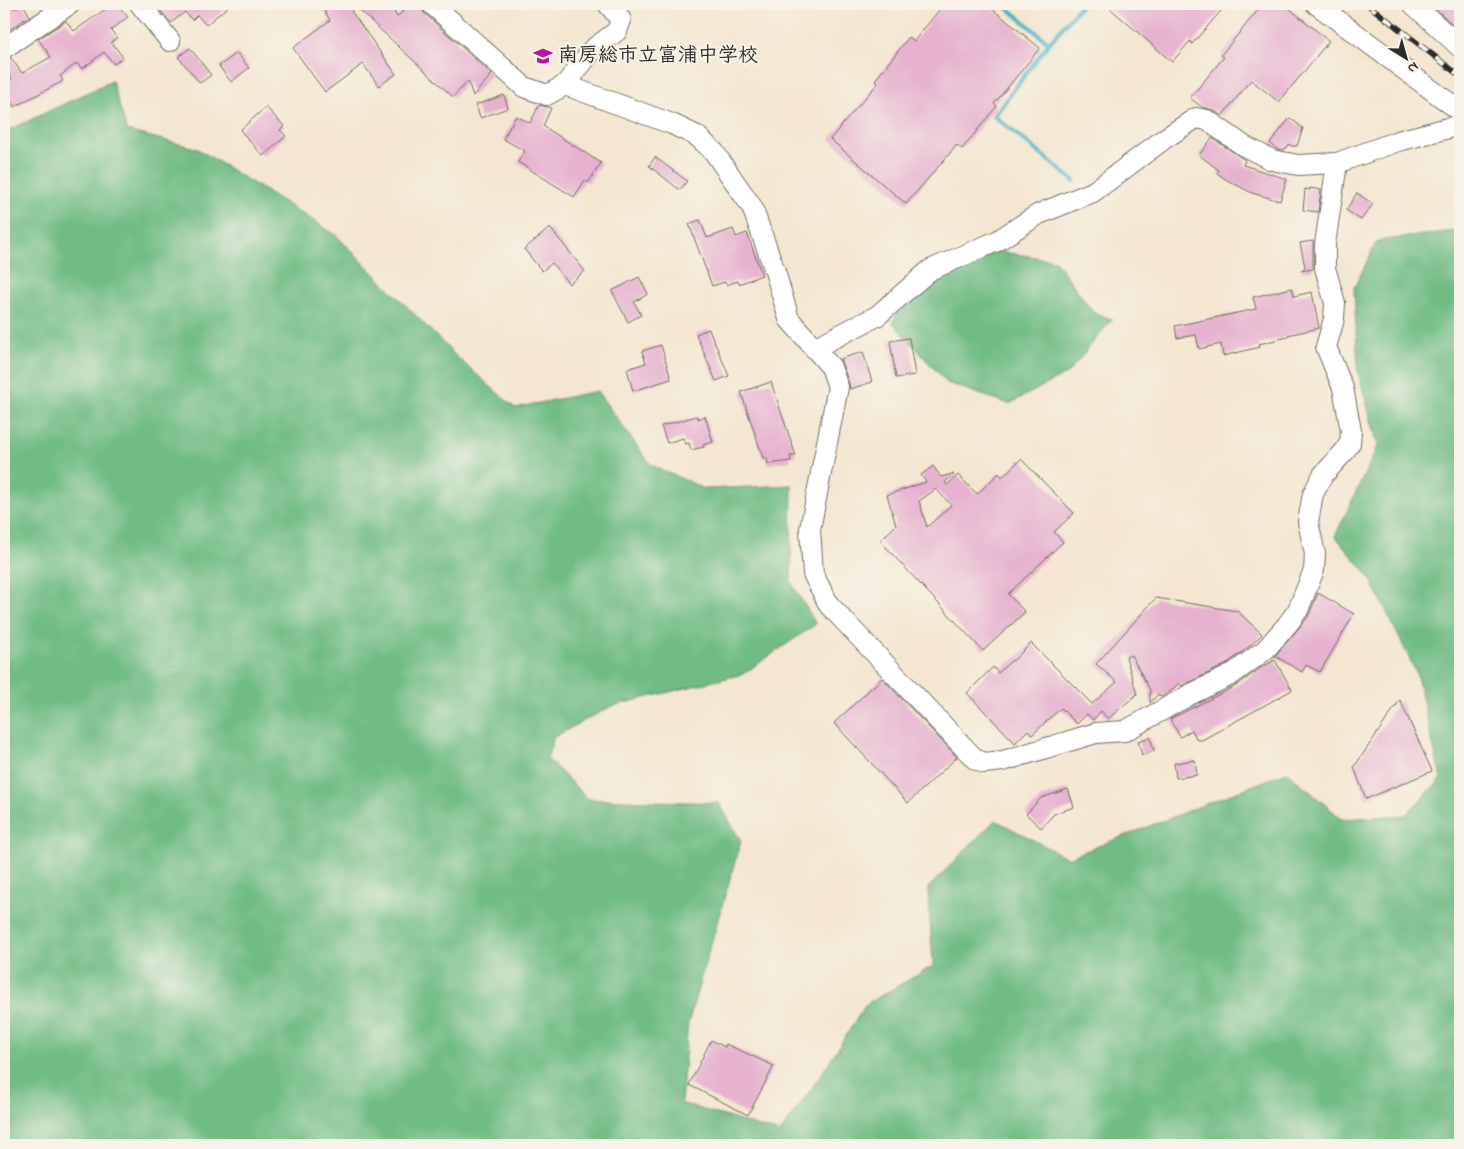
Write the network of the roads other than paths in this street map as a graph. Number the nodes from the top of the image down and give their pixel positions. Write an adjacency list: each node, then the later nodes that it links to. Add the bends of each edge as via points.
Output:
1 (70, 4): 9 (street)
2 (140, 4): 7 (street)
3 (432, 4): 10 (street, via 524,87 547,94)
4 (608, 4): 10 (street, via 621,20 617,31 593,49)
5 (1316, 4): 11 (street)
6 (1413, 4): 8 (street)
7 (170, 41)
8 (1460, 47)
9 (4, 48)
10 (565, 85): 14 (street, via 672,124 698,136 714,152 752,207 789,319)
11 (1460, 111)
12 (1460, 125): 13 (street, via 1398,141)
13 (1336, 163): 14 (street, via 1298,164 1272,160 1244,146 1207,120 1196,118 1093,192 1039,214 997,241 930,270 877,316); 14 (street, via 1325,244 1325,268 1334,303 1334,318 1326,347 1343,388 1350,443 1323,475 1313,494 1308,522 1315,554 1314,570 1306,592 1298,610 1265,650 1231,675 1125,731 1096,734 1003,761 984,763 975,759 829,605 813,574 810,529 838,387 831,367)
14 (814, 348)

